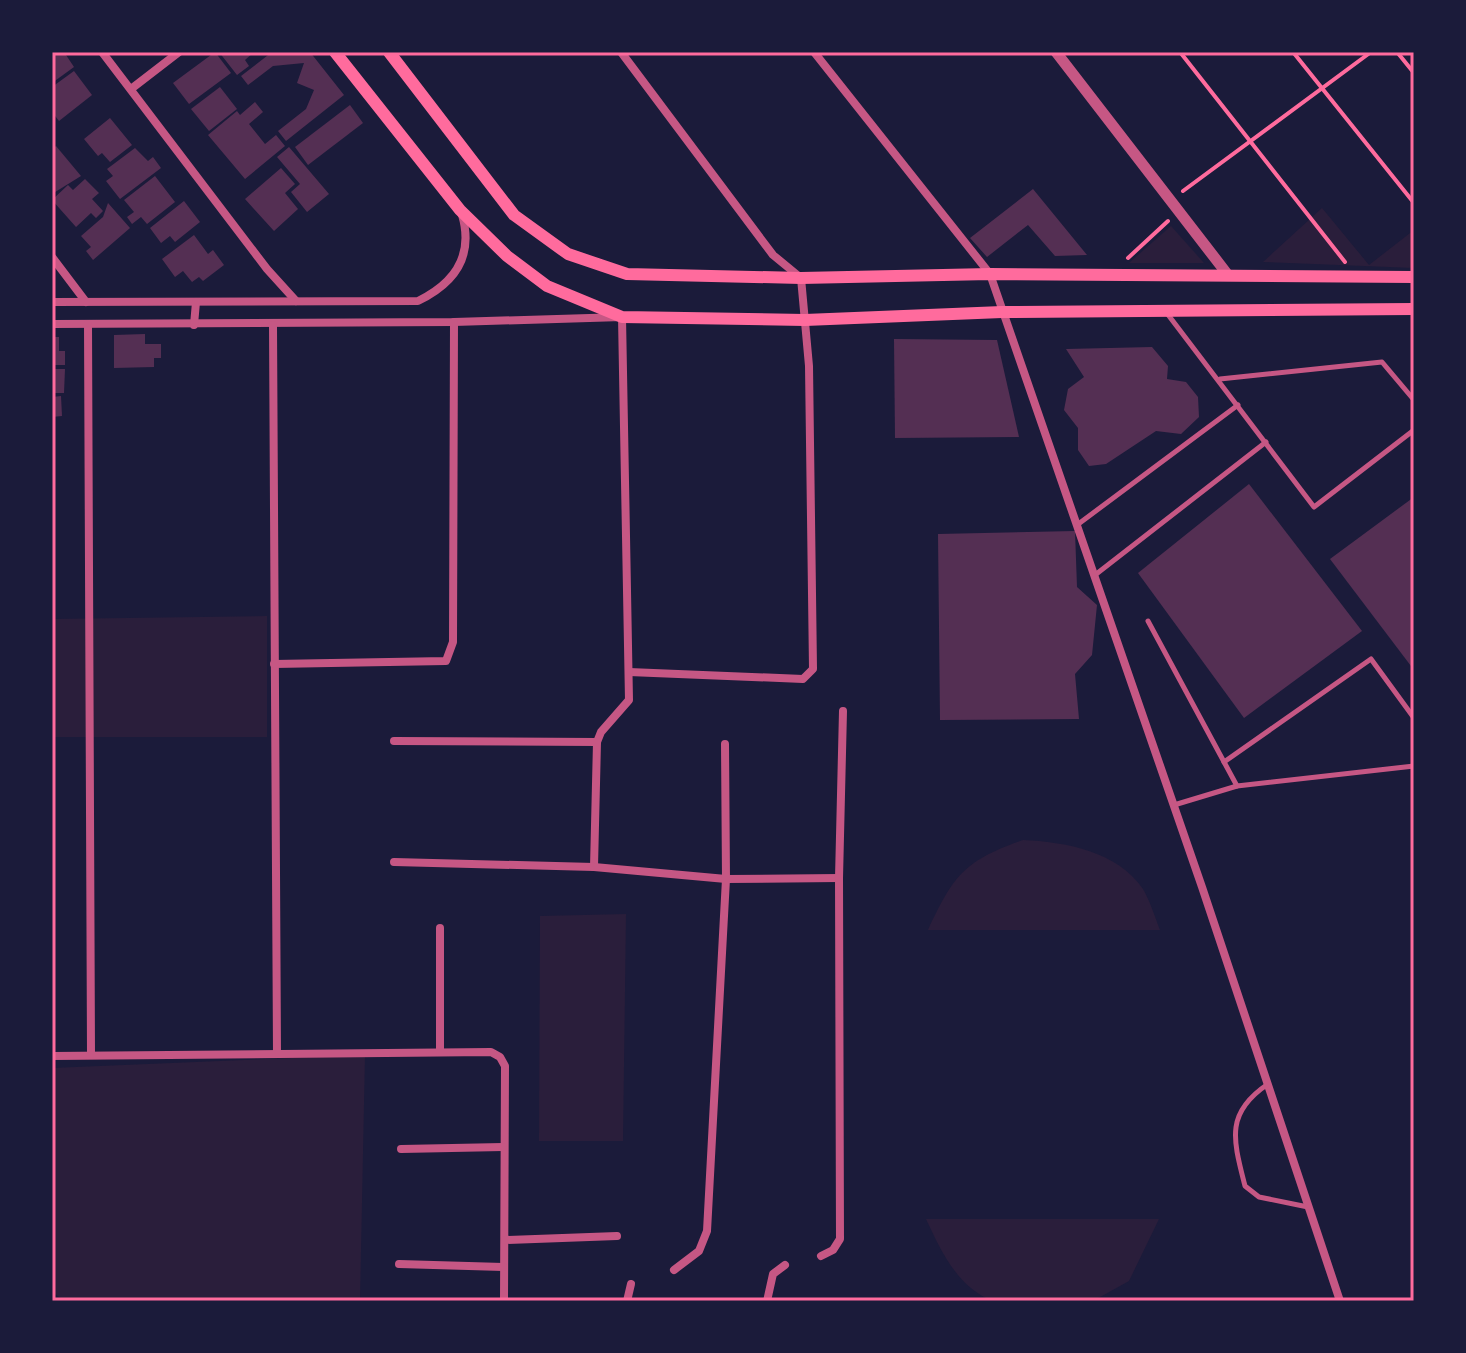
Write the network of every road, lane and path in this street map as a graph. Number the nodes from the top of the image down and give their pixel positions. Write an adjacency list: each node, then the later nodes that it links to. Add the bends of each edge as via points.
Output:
1 (102, 52): 15 (street)
2 (179, 52): 15 (street)
3 (335, 52): 12 (main road)
4 (389, 52): 27 (main road, via 498,198 531,230 568,254 648,277)
5 (621, 52): 27 (street, via 773,255)
6 (814, 52): 22 (street)
7 (1056, 52): 17 (street)
8 (1180, 52): 16 (path)
9 (1293, 52): 14 (path)
10 (1371, 52): 14 (path)
11 (1397, 52): 13 (path)
12 (346, 58): 19 (main road)
13 (1414, 73)
14 (1323, 87): 16 (path); 18 (path)
15 (131, 89): 28 (street)
16 (1249, 141): 17 (path); 25 (path)
17 (1170, 200): 20 (street)
18 (1414, 203)
19 (460, 210): 28 (street, via 467,247 451,281 435,293 418,301); 35 (main road, via 547,286)
20 (1179, 211): 23 (street); 24 (path)
21 (52, 257): 30 (street)
22 (990, 274): 24 (main road); 27 (main road); 34 (street)
23 (1228, 275): 24 (main road); 25 (main road)
24 (1107, 277)
25 (1356, 277): 26 (main road)
26 (1414, 277)
27 (801, 278): 36 (street)
28 (296, 301): 31 (street)
29 (52, 302): 30 (street)
30 (86, 302): 31 (street)
31 (196, 302): 40 (street)
32 (1414, 309): 33 (main road)
33 (1166, 311): 34 (main road); 42 (lane)
34 (1002, 312): 36 (main road); 47 (street)
35 (622, 317): 36 (main road); 37 (street); 51 (street)
36 (805, 320): 51 (street, via 813,669 803,679)
37 (454, 322): 41 (street); 50 (street, via 453,642 446,661)
38 (52, 324): 39 (street)
39 (88, 324): 40 (street); 68 (street)
40 (194, 325): 41 (street)
41 (273, 325): 50 (street)
42 (1219, 379): 43 (lane, via 1382,362); 44 (lane)
43 (1414, 400)
44 (1238, 405): 46 (lane); 47 (lane)
45 (1414, 430): 46 (lane, via 1314,507)
46 (1266, 442): 48 (lane)
47 (1077, 525): 48 (street)
48 (1094, 575): 60 (street)
49 (1148, 621): 57 (lane)
50 (274, 664): 67 (street)
51 (629, 672): 55 (street, via 629,700)
52 (843, 711): 63 (street)
53 (1414, 718): 57 (lane, via 1371,659)
54 (394, 741): 55 (street)
55 (597, 742): 62 (street)
56 (725, 744): 64 (street)
57 (1224, 762): 59 (lane)
58 (1414, 766): 59 (lane)
59 (1237, 786): 60 (lane)
60 (1174, 805): 70 (street)
61 (394, 862): 62 (street)
62 (594, 867): 64 (street)
63 (839, 878): 64 (street); 76 (street, via 840,1239)
64 (726, 879): 80 (street, via 707,1231 699,1251)
65 (440, 928): 66 (street)
66 (440, 1052): 67 (street); 71 (street, via 491,1052 500,1057 505,1066)
67 (277, 1054): 68 (street)
68 (91, 1055): 69 (street)
69 (52, 1056)
70 (1268, 1084): 73 (street); 73 (lane, via 1247,1098 1235,1120 1245,1186 1259,1197)
71 (503, 1147): 72 (street); 75 (street)
72 (401, 1149)
73 (1309, 1207): 85 (street)
74 (617, 1236): 75 (street)
75 (505, 1240): 79 (street)
76 (821, 1256)
77 (399, 1264): 79 (street)
78 (785, 1265): 84 (street, via 773,1274)
79 (503, 1267): 82 (street)
80 (674, 1270)
81 (631, 1284): 83 (street)
82 (504, 1301)
83 (627, 1301)
84 (767, 1301)
85 (1340, 1301)

